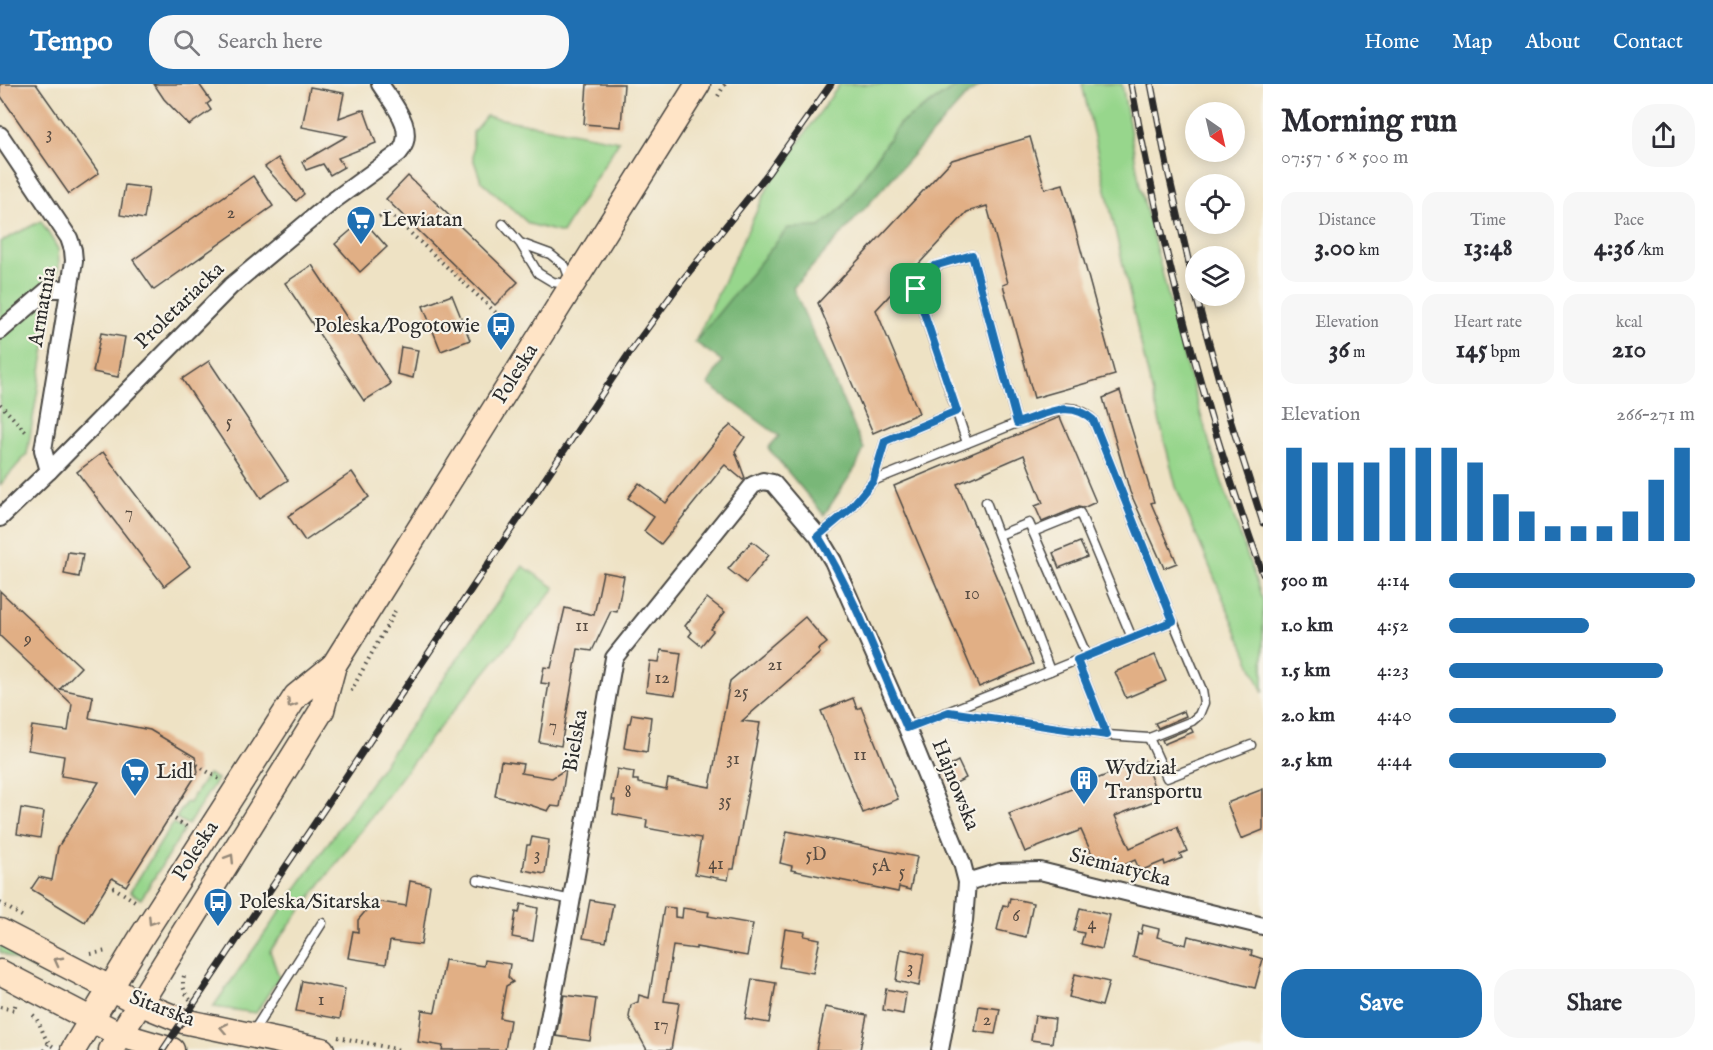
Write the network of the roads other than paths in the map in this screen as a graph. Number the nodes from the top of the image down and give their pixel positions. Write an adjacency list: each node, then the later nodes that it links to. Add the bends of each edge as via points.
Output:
1 (380, 84): 12 (street, Proletariacka, via 404,122 406,142 399,153 333,201 231,286)
2 (698, 84): 6 (main road, Poleska)
3 (0, 135): 7 (street, Armatnia, via 69,238 74,261)
4 (503, 224): 5 (lane)
5 (520, 243): 6 (lane, via 550,254 565,266); 6 (lane, via 538,273 553,282)
6 (572, 285): 24 (main road, Poleska)
7 (69, 289): 8 (street, via 49,289); 12 (street, Armatnia, via 43,450)
8 (0, 331)
9 (957, 411): 10 (lane, via 916,289 934,266 972,255); 11 (lane); 13 (lane, via 885,441)
10 (1017, 423): 11 (lane); 20 (lane, via 1067,408 1085,413 1093,420)
11 (968, 443): 13 (lane)
12 (49, 471): 16 (street, Proletariacka)
13 (873, 481): 19 (lane, via 849,510)
14 (753, 485): 19 (street, Hajnowska, via 773,483); 34 (street, Bielska, via 614,658)
15 (986, 502): 18 (lane)
16 (0, 518)
17 (1033, 532): 18 (lane, via 1029,523); 21 (lane, via 1080,513); 22 (lane)
18 (999, 535): 25 (lane)
19 (818, 536): 27 (street, Hajnowska, via 847,589)
20 (1173, 621): 21 (lane); 29 (lane, via 1204,702 1192,721)
21 (1132, 638): 22 (lane)
22 (1087, 656): 23 (lane)
23 (1077, 660): 25 (lane); 28 (lane)
24 (334, 665): 33 (main road, Poleska, one-way to 33, via 296,696); 35 (main road, Poleska, one-way to 24, via 322,710)
25 (1050, 671): 26 (lane)
26 (949, 712): 27 (lane); 28 (lane)
27 (907, 728): 32 (street, Hajnowska)
28 (1107, 735): 29 (lane)
29 (1149, 738): 30 (lane, via 1167,778)
30 (1251, 745)
31 (478, 880): 34 (lane)
32 (967, 882): 37 (street, Siemiatycka, via 1000,872 1040,871); 51 (street, Hajnowska, via 964,921)
33 (172, 890): 35 (main road); 41 (main road, Poleska, one-way to 41)
34 (572, 900): 50 (street, Bielska)
35 (199, 908): 40 (main road, Poleska)
36 (322, 923): 45 (lane)
37 (1263, 926)
38 (0, 931): 41 (main road, Sitarska, one-way to 38)
39 (0, 972): 44 (main road, Sitarska)
40 (158, 973): 42 (main road, Poleska); 43 (main road)
41 (110, 988): 42 (main road, Sitarska); 44 (main road, Poleska)
42 (139, 1003): 43 (main road, Sitarska); 46 (main road, Poleska)
43 (185, 1011): 45 (main road, Sitarska, one-way to 43)
44 (91, 1020): 46 (main road, Sitarska); 47 (main road, Poleska)
45 (251, 1034): 49 (main road, Sitarska)
46 (116, 1043): 48 (main road, Sitarska)
47 (73, 1050)
48 (172, 1050)
49 (322, 1050)
50 (543, 1050)
51 (940, 1050)

